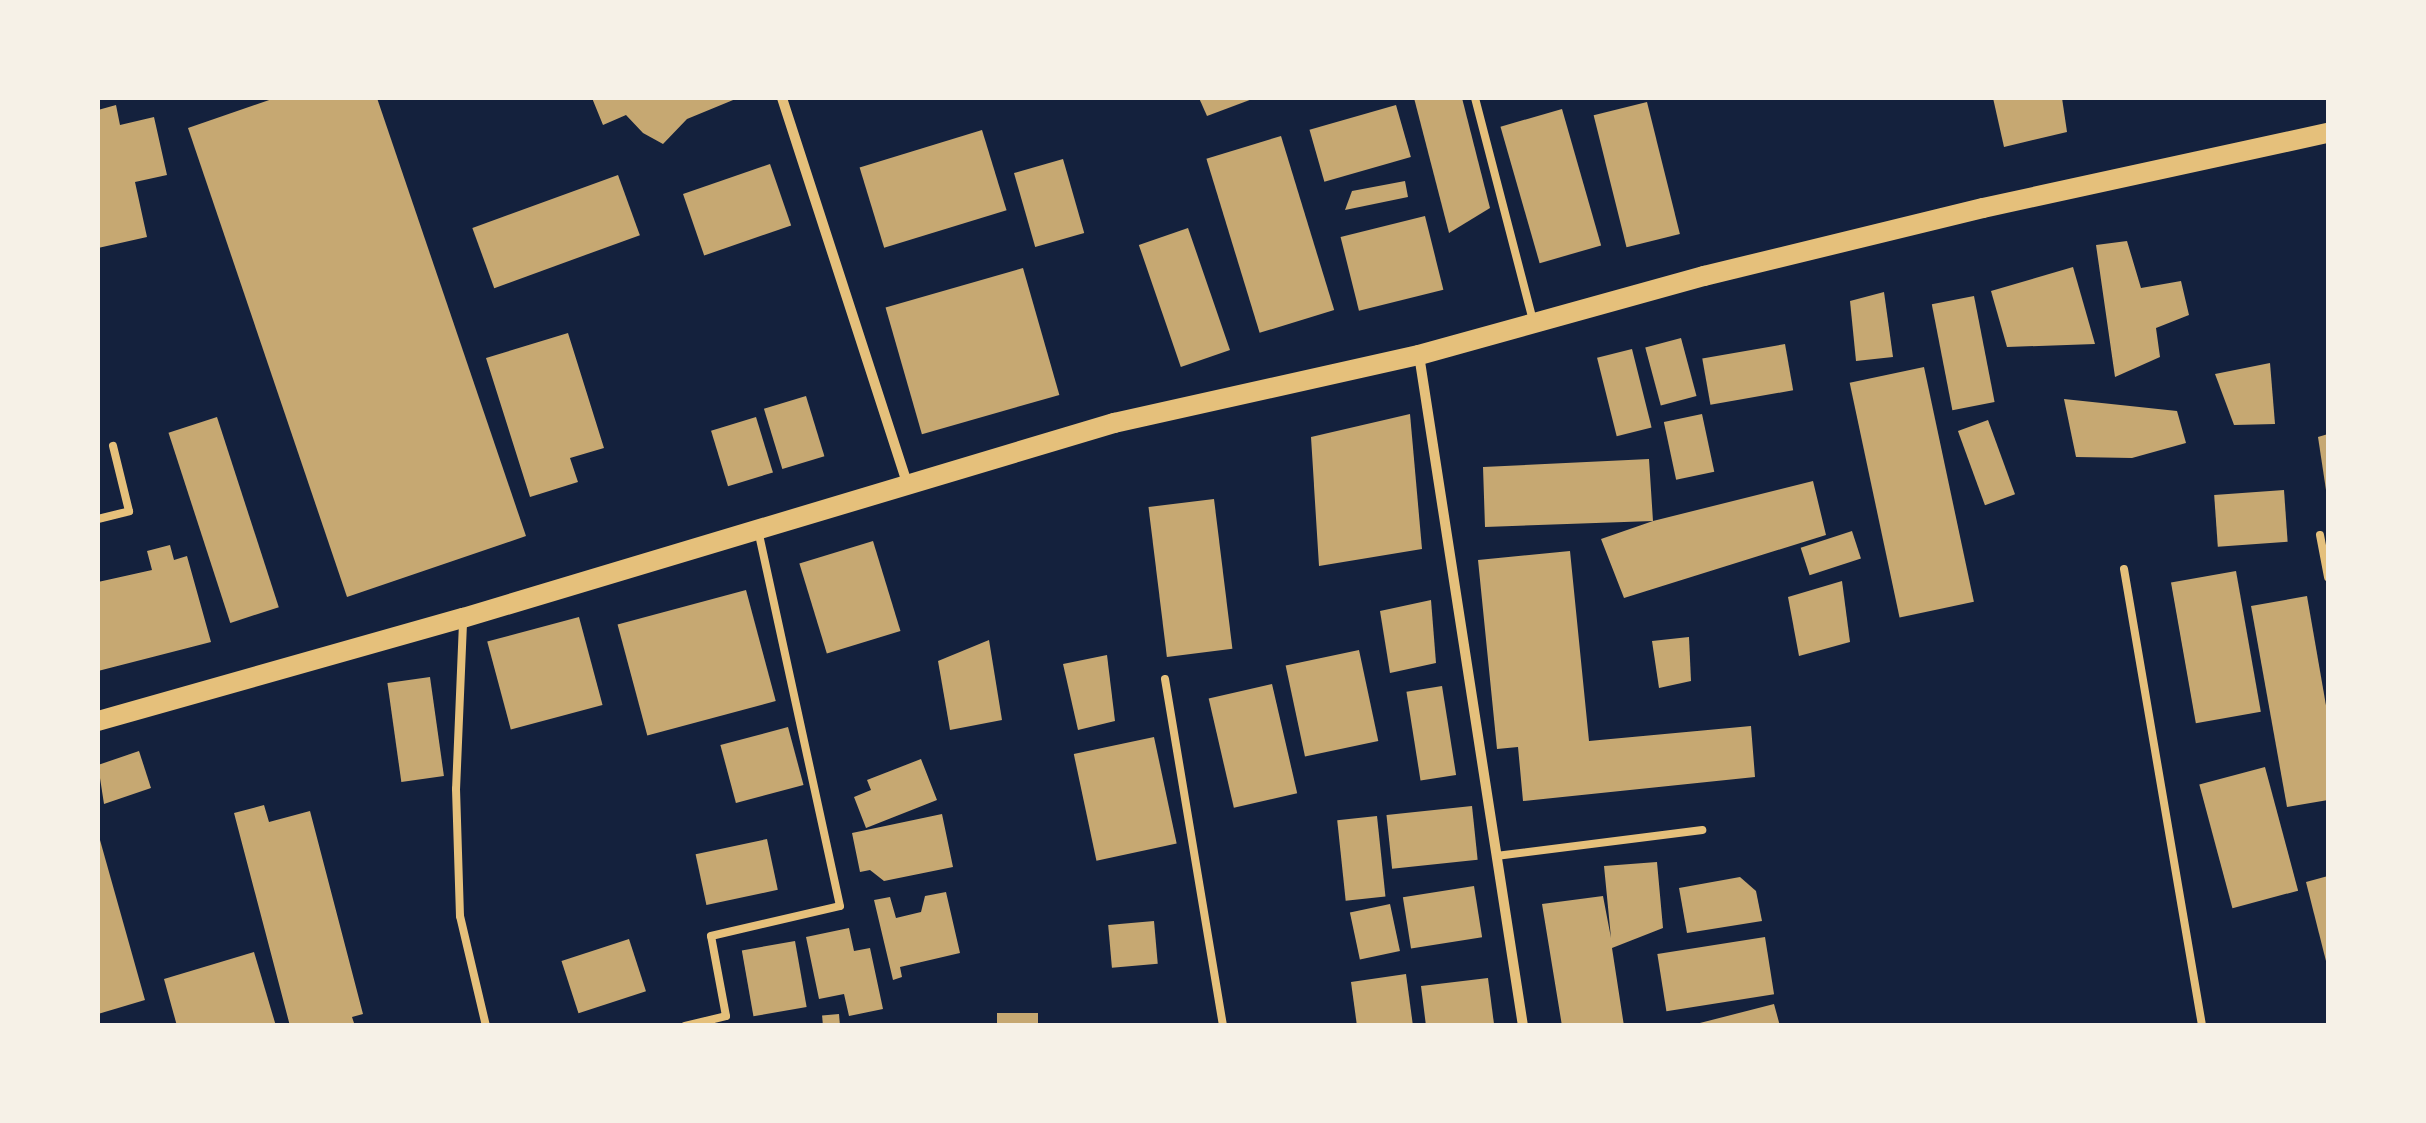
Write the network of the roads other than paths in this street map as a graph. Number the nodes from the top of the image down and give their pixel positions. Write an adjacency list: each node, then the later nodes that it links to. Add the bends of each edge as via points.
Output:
1 (782, 98): 7 (street)
2 (1475, 98): 4 (lane)
3 (2328, 133): 4 (main road, via 1982,208)
4 (1533, 322): 5 (main road)
5 (1419, 356): 7 (main road, via 1114,423); 17 (street)
6 (113, 446): 8 (lane, via 129,510)
7 (907, 483): 9 (main road)
8 (98, 519)
9 (758, 530): 13 (main road); 19 (lane, via 840,906 712,936 726,1016)
10 (2320, 535): 12 (lane)
11 (2124, 568): 22 (lane)
12 (2328, 577)
13 (463, 618): 15 (main road); 18 (lane, via 456,789 460,916)
14 (1165, 680): 20 (lane)
15 (98, 721)
16 (1702, 830): 17 (lane)
17 (1496, 856): 21 (street)
18 (486, 1026)
19 (685, 1026)
20 (1223, 1026)
21 (1523, 1026)
22 (2202, 1026)

